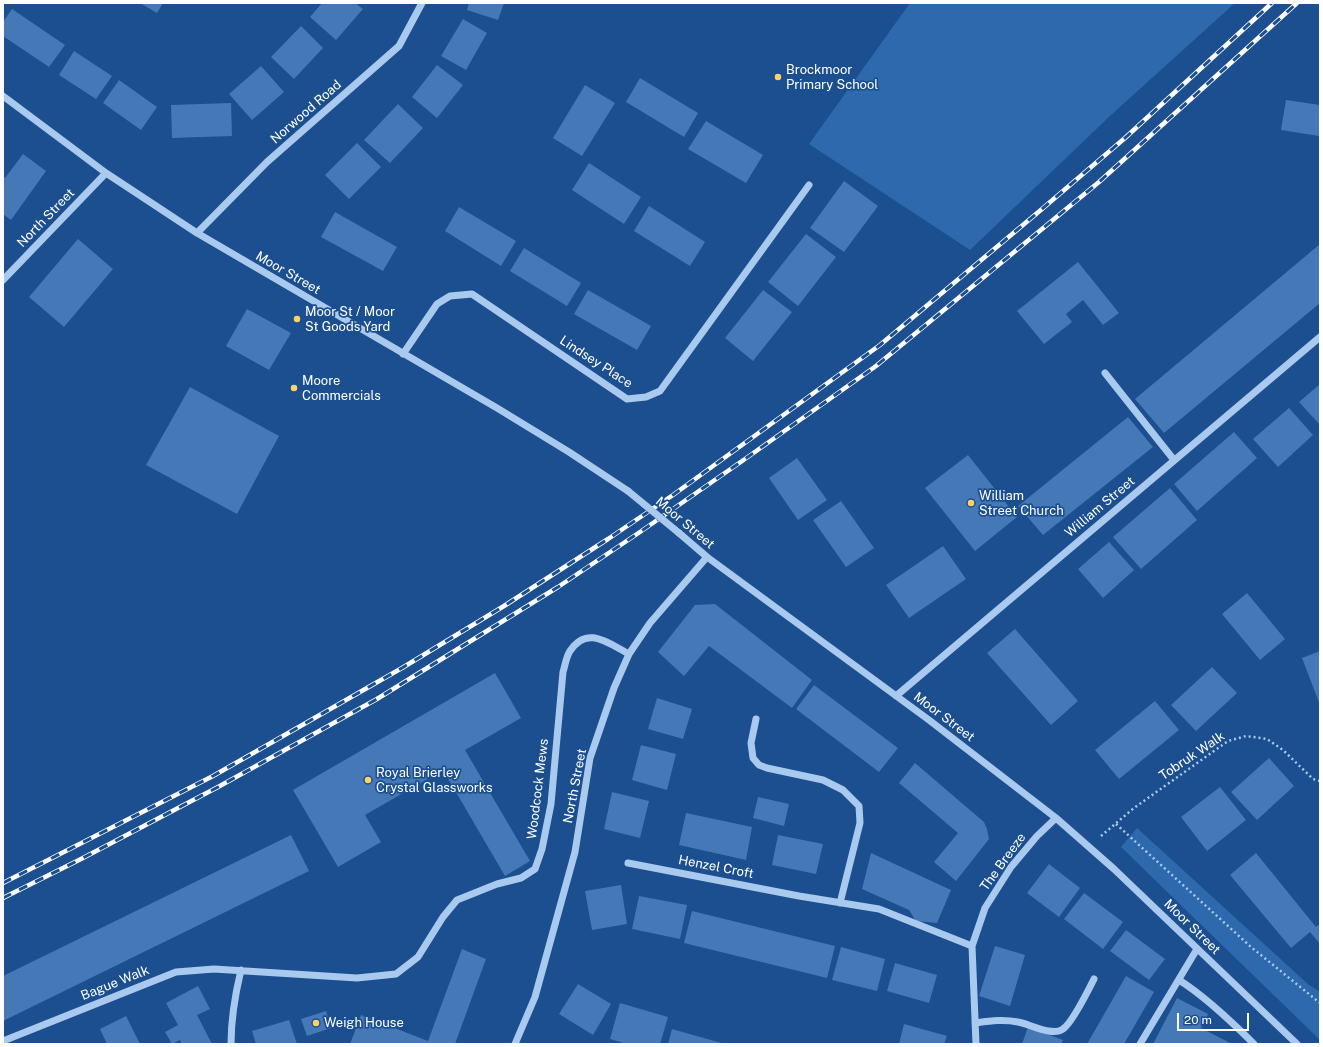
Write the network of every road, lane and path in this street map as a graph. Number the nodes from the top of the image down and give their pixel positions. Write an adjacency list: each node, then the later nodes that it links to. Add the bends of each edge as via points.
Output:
1 (422, 3): 5 (street, Norwood Road, via 399,46 267,162)
2 (3, 96): 3 (street, Moor Street)
3 (106, 173): 5 (street, Moor Street); 6 (street, North Street)
4 (809, 185): 8 (street, Lindsey Place, via 660,391 646,397 627,398 472,294 450,296 437,304)
5 (197, 233): 8 (street, Moor Street)
6 (3, 280)
7 (1320, 337): 10 (street, William Street)
8 (403, 354): 11 (street, Moor Street, bridge, via 562,448 628,491)
9 (1105, 374): 10 (street)
10 (1174, 460): 13 (street, William Street)
11 (707, 557): 12 (street, North Street, via 650,623); 13 (street, Moor Street)
12 (628, 654): 23 (street, Woodcock Mews, via 601,639 589,637 578,641 569,652 563,672 551,804 542,849 535,869 521,878 497,884 457,900); 31 (street, North Street, via 590,758 575,852 535,997)
13 (896, 696): 16 (street, Moor Street)
14 (756, 719): 20 (street, via 751,743 752,758 758,765 823,780 843,790 859,806 860,823)
15 (1320, 782): 17 (path, Tobruk Walk, via 1267,739 1246,736 1228,741 1134,808)
16 (1056, 818): 21 (street, The Breeze, via 1011,867 985,908); 22 (street, Moor Street, via 1114,869)
17 (1116, 824): 18 (path, Tobruk Walk); 27 (path, via 1251,947)
18 (1100, 838)
19 (628, 862): 20 (street, Henzel Croft)
20 (840, 902): 21 (street, Henzel Croft, via 879,909)
21 (972, 946): 28 (street, The Breeze)
22 (1197, 949): 26 (street); 35 (street, Moor Street)
23 (418, 957): 24 (street, Bague Walk, via 396,974 357,978)
24 (241, 970): 29 (street, Bague Walk, via 176,972); 30 (street, via 235,996)
25 (1094, 980): 28 (street, via 1068,1024 1054,1033 1019,1022 998,1019)
26 (1179, 980): 33 (street); 34 (street, via 1193,989)
27 (1320, 1003)
28 (975, 1023): 32 (street, The Breeze)
29 (3, 1041)
30 (231, 1044)
31 (515, 1044)
32 (976, 1044)
33 (1140, 1044)
34 (1254, 1044)
35 (1297, 1044)

